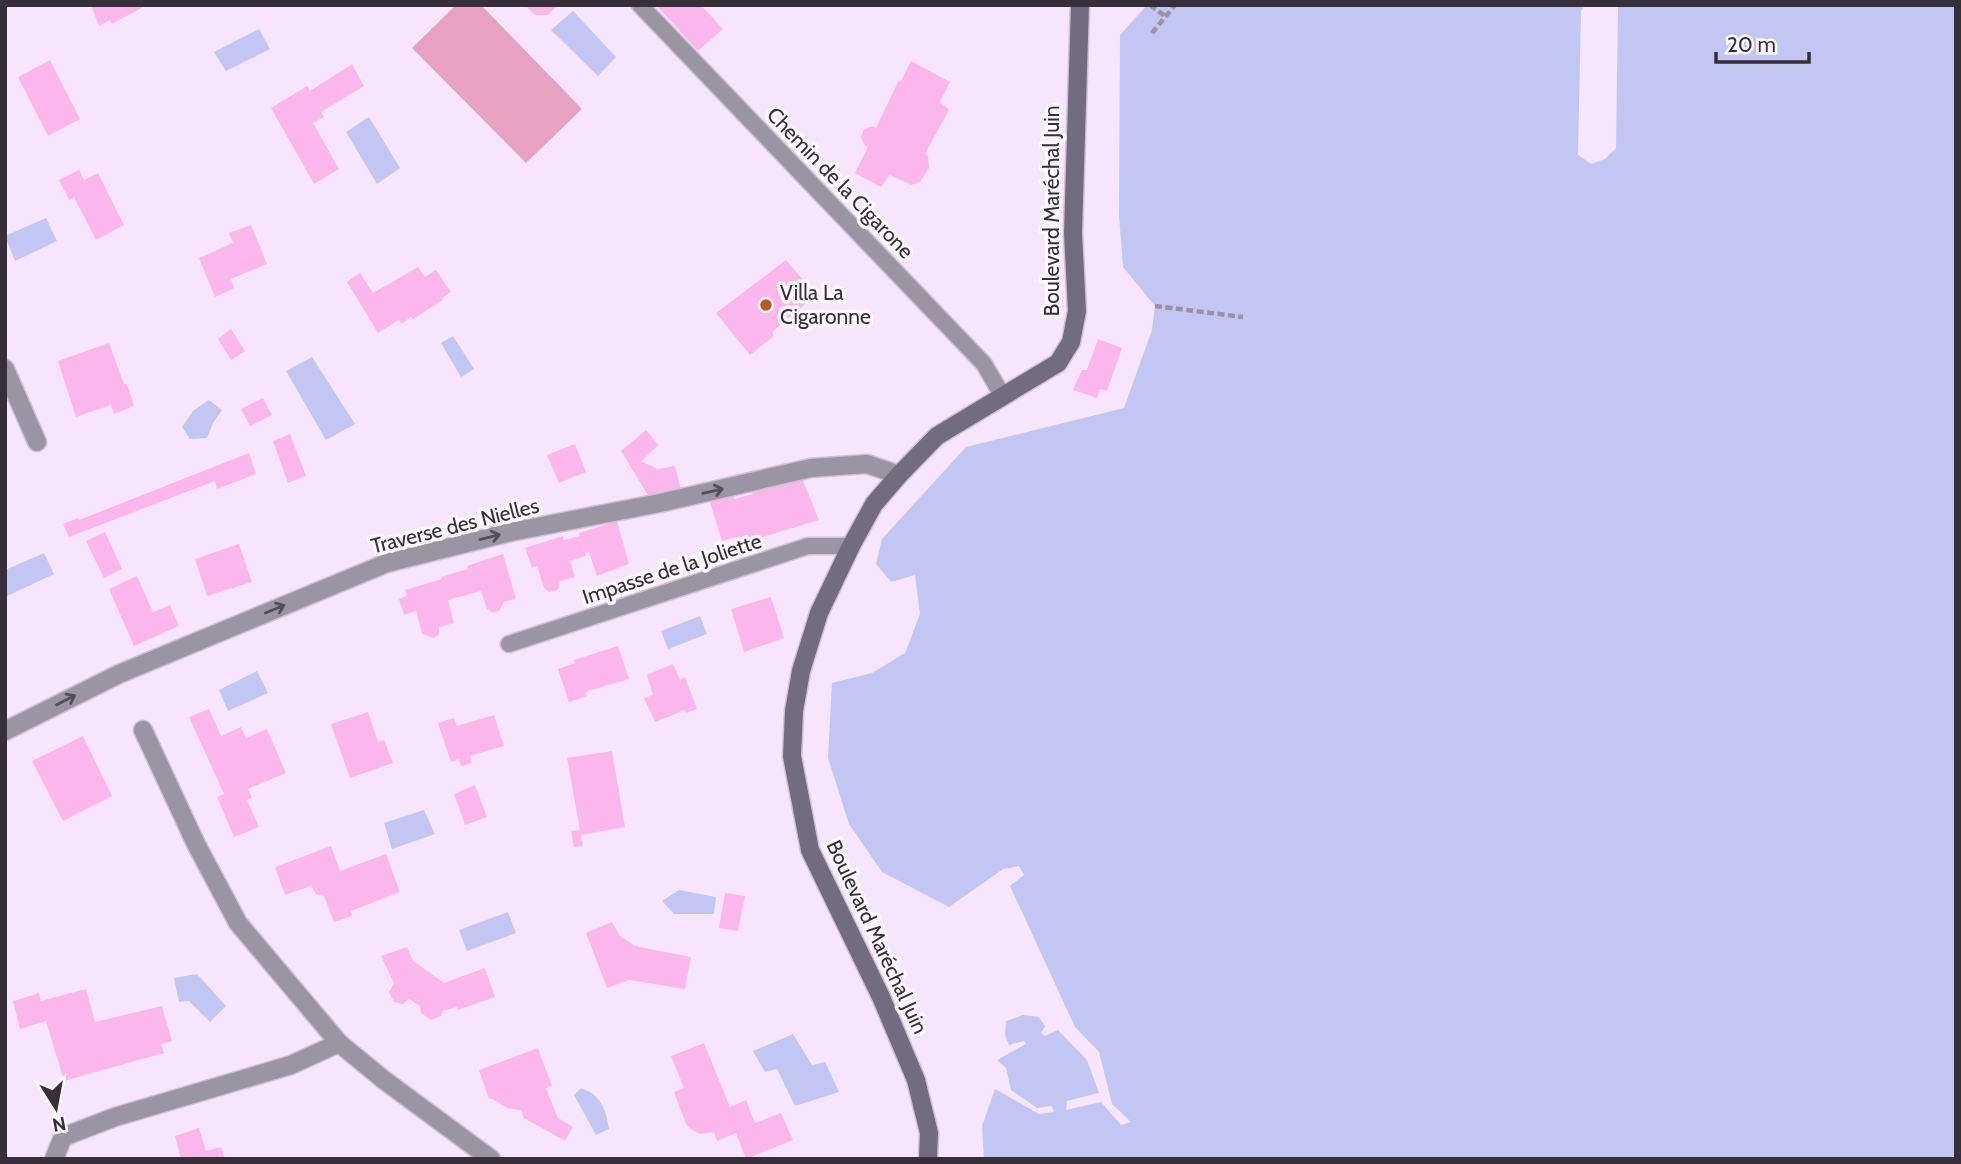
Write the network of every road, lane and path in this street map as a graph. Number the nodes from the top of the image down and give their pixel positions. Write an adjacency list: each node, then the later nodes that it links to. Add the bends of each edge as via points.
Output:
1 (640, 5): 10 (lane, Chemin de la Cigarone, via 984,364)
2 (1080, 5): 10 (street, Boulevard Maréchal Juin, via 1073,233 1077,311 1071,342 1058,363)
3 (1150, 5): 5 (path)
4 (1175, 5): 5 (path)
5 (1166, 16): 6 (path)
6 (1152, 33)
7 (1155, 306): 8 (path)
8 (1243, 317)
9 (5, 369): 11 (street)
10 (1002, 395): 12 (street, Boulevard Maréchal Juin, via 937,436)
11 (37, 442)
12 (899, 475): 13 (street, Boulevard Maréchal Juin, via 874,504); 16 (street, Traverse des Nielles, one-way to 12, via 119,674 387,563 811,468 867,464)
13 (851, 546): 14 (lane, Impasse de la Joliette, via 808,546); 20 (street, Boulevard Maréchal Juin, via 819,613 801,671 792,756 810,850 916,1080 929,1133)
14 (509, 644)
15 (143, 730): 17 (street, via 238,923)
16 (5, 731)
17 (339, 1043): 18 (street, via 291,1065 63,1137); 19 (street)
18 (54, 1159)
19 (491, 1159)
20 (928, 1159)

